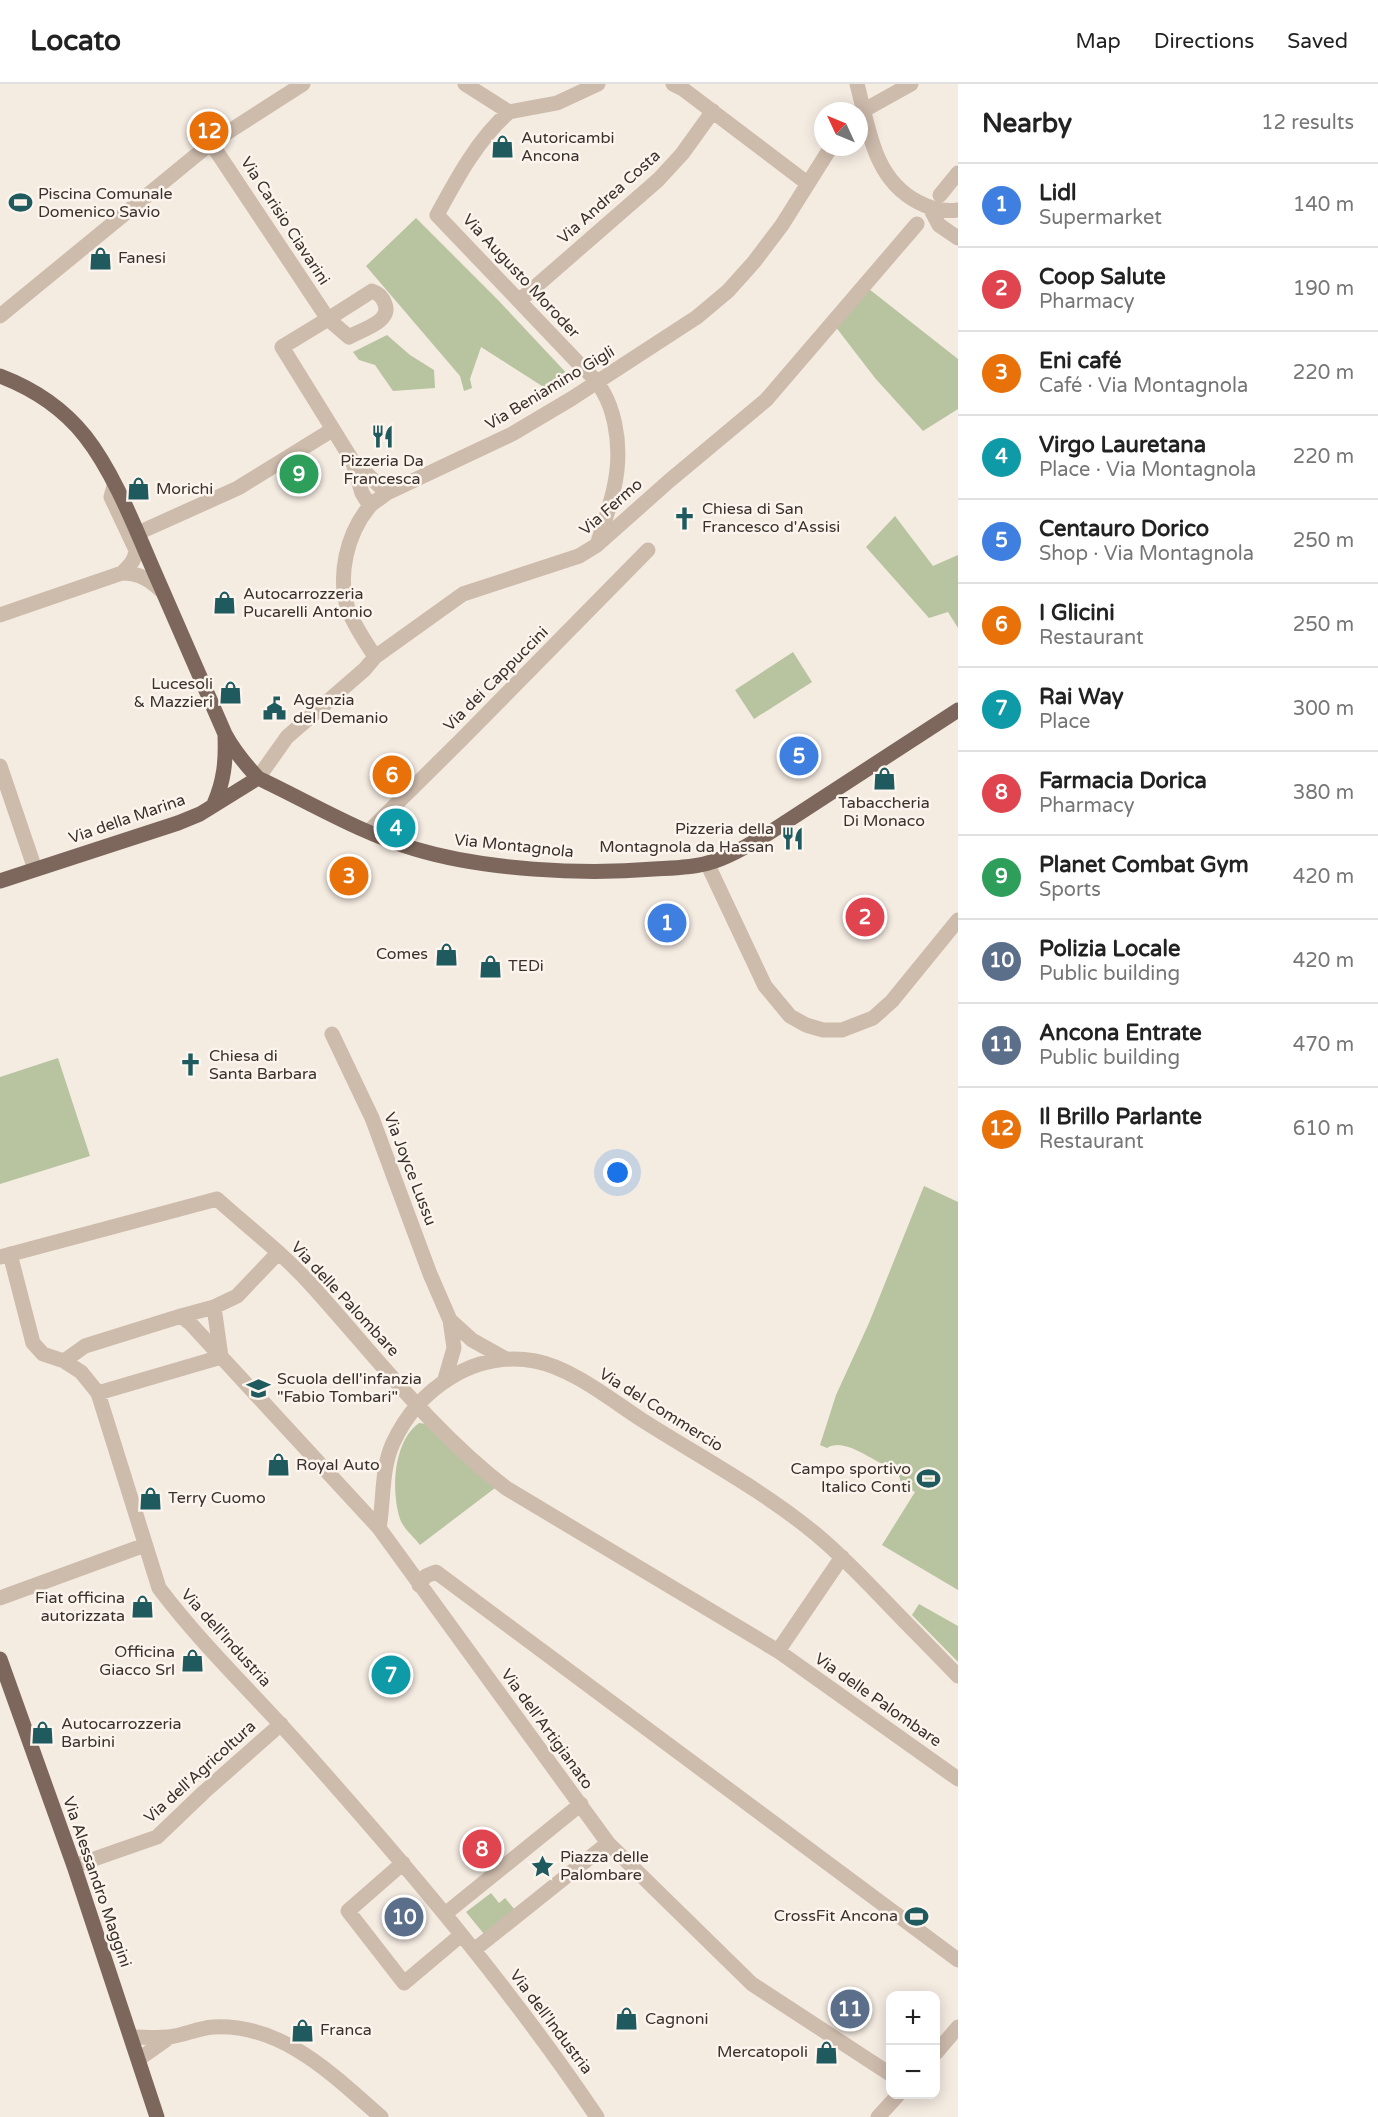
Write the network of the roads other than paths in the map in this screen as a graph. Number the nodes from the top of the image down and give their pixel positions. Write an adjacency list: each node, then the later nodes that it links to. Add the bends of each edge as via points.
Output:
1 (303, 84): 12 (street)
2 (465, 84): 10 (street)
3 (598, 84): 10 (street, via 557,103)
4 (673, 84): 9 (street)
5 (856, 84): 7 (street)
6 (911, 84): 8 (street)
7 (859, 102)
8 (868, 108)
9 (713, 111): 15 (street); 22 (street, Via Andrea Costa, via 658,180)
10 (509, 112): 22 (street, Via Augusto Moroder, via 482,141 437,215)
11 (868, 132): 17 (street, via 885,173 900,190)
12 (212, 143): 23 (street); 26 (street, Via Carisio Ciavarini, via 328,319 282,347)
13 (825, 156): 15 (street, Via Beniamino Gigli)
14 (958, 173): 16 (street)
15 (807, 183): 25 (street, Via Beniamino Gigli, via 782,225 728,291 679,329)
16 (940, 195)
17 (930, 208): 18 (street); 21 (street, via 939,225)
18 (957, 212): 20 (street, via 951,221)
19 (917, 224): 32 (street, Via Fermo, via 766,400)
20 (958, 233)
21 (958, 238)
22 (519, 301): 25 (street, Via Augusto Moroder)
23 (0, 316)
24 (0, 376): 28 (main road, Via Montagnola, via 26,386 67,416 98,455)
25 (597, 382): 29 (street, Via Beniamino Gigli, via 512,434); 32 (street, Via Augusto Moroder, via 613,414 617,440 614,488)
26 (332, 430): 27 (street); 31 (street, via 238,488)
27 (352, 460): 29 (street); 30 (street)
28 (114, 486): 31 (main road, Via Montagnola); 34 (street, Via Montagnola, via 111,497 136,550 131,565)
29 (387, 494): 30 (street, Via Beniamino Gigli)
30 (370, 506): 37 (street, Via Beniamino Gigli, via 349,544 344,577 348,608)
31 (138, 532): 35 (main road, Via Montagnola)
32 (597, 545): 37 (street, Via Fermo, via 579,556 463,594)
33 (648, 550): 43 (street, Via dei Cappuccini)
34 (122, 573): 35 (street, via 142,576); 36 (street)
35 (164, 592): 39 (main road, Via Montagnola)
36 (0, 615)
37 (375, 657): 41 (street, Via Fermo, via 287,737)
38 (958, 710): 44 (main road, Via Montagnola, via 769,833)
39 (225, 735): 41 (main road, Via Montagnola); 42 (main road, via 223,783)
40 (0, 766): 45 (street)
41 (258, 777): 42 (main road, Via della Marina); 43 (main road, Via Montagnola)
42 (214, 804): 45 (main road, Via della Marina, via 178,823)
43 (369, 831): 44 (main road, Via Montagnola, via 441,856 506,866 636,871)
44 (707, 863): 47 (street, via 765,986 790,1016 823,1030 842,1030 873,1017 892,1001)
45 (35, 869): 46 (main road, Via della Marina)
46 (0, 881)
47 (958, 920)
48 (332, 1034): 53 (street, Via Joyce Lussu, via 372,1118)
49 (278, 1253): 50 (street, Via delle Palombare, via 216,1199); 51 (street, via 237,1296); 62 (street, Via delle Palombare, via 313,1287)
50 (5, 1255): 58 (street, via 33,1343 43,1354)
51 (214, 1307): 52 (street); 56 (street)
52 (181, 1316): 56 (street, Via dell'Artigianato); 58 (street, via 85,1346)
53 (450, 1320): 54 (street, Via Joyce Lussu); 55 (street, Via Joyce Lussu)
54 (472, 1340): 57 (street, Via Joyce Lussu); 59 (street)
55 (454, 1348): 59 (street); 60 (street, Via Joyce Lussu)
56 (220, 1357): 61 (street); 63 (street, Via dell'Artigianato)
57 (507, 1359): 59 (street, Via del Commercio); 65 (street, Via del Commercio, via 558,1368 593,1388 753,1489)
58 (64, 1360): 61 (street, via 81,1372)
59 (471, 1367): 60 (street, Via del Commercio)
60 (445, 1379): 62 (street, Via del Commercio)
61 (98, 1393): 64 (street, Via dell'Industria)
62 (417, 1406): 63 (street, Via del Commercio, via 389,1453); 68 (street, Via delle Palombare, via 506,1488)
63 (380, 1528): 66 (street, Via dell'Artigianato)
64 (145, 1545): 67 (street); 71 (street, Via dell'Industria, via 159,1588)
65 (842, 1557): 68 (street); 70 (street, Via del Commercio)
66 (419, 1585): 73 (street, Via dell'Artigianato); 80 (street, via 436,1572)
67 (0, 1598)
68 (778, 1651): 72 (street, Via delle Palombare)
69 (1, 1667): 76 (main road, Via Alessandro Maggini)
70 (958, 1676)
71 (281, 1724): 75 (street, Via dell'Industria); 76 (street, Via dell'Agricoltura, via 157,1837)
72 (958, 1779)
73 (581, 1804): 74 (street, Via dell'Artigianato); 77 (street)
74 (608, 1843): 79 (street); 86 (street, Via dell'Artigianato, via 752,1984)
75 (403, 1863): 77 (street, Via dell'Industria); 78 (street, via 348,1911 404,1983)
76 (74, 1866): 82 (main road, Via Alessandro Maggini)
77 (445, 1914): 78 (street, Via dell'Industria)
78 (461, 1935): 79 (street, Via dell'Industria)
79 (474, 1950): 90 (street, Via dell'Industria)
80 (958, 1960)
81 (958, 2027): 84 (street)
82 (131, 2037): 83 (street); 85 (main road, Via Alessandro Maggini)
83 (170, 2037): 85 (street); 89 (street, via 210,2027 260,2031 294,2046)
84 (940, 2048)
85 (139, 2059): 88 (main road, Via Alessandro Maggini)
86 (886, 2071)
87 (894, 2099): 91 (street)
88 (157, 2117)
89 (381, 2117)
90 (597, 2117)
91 (878, 2117)

